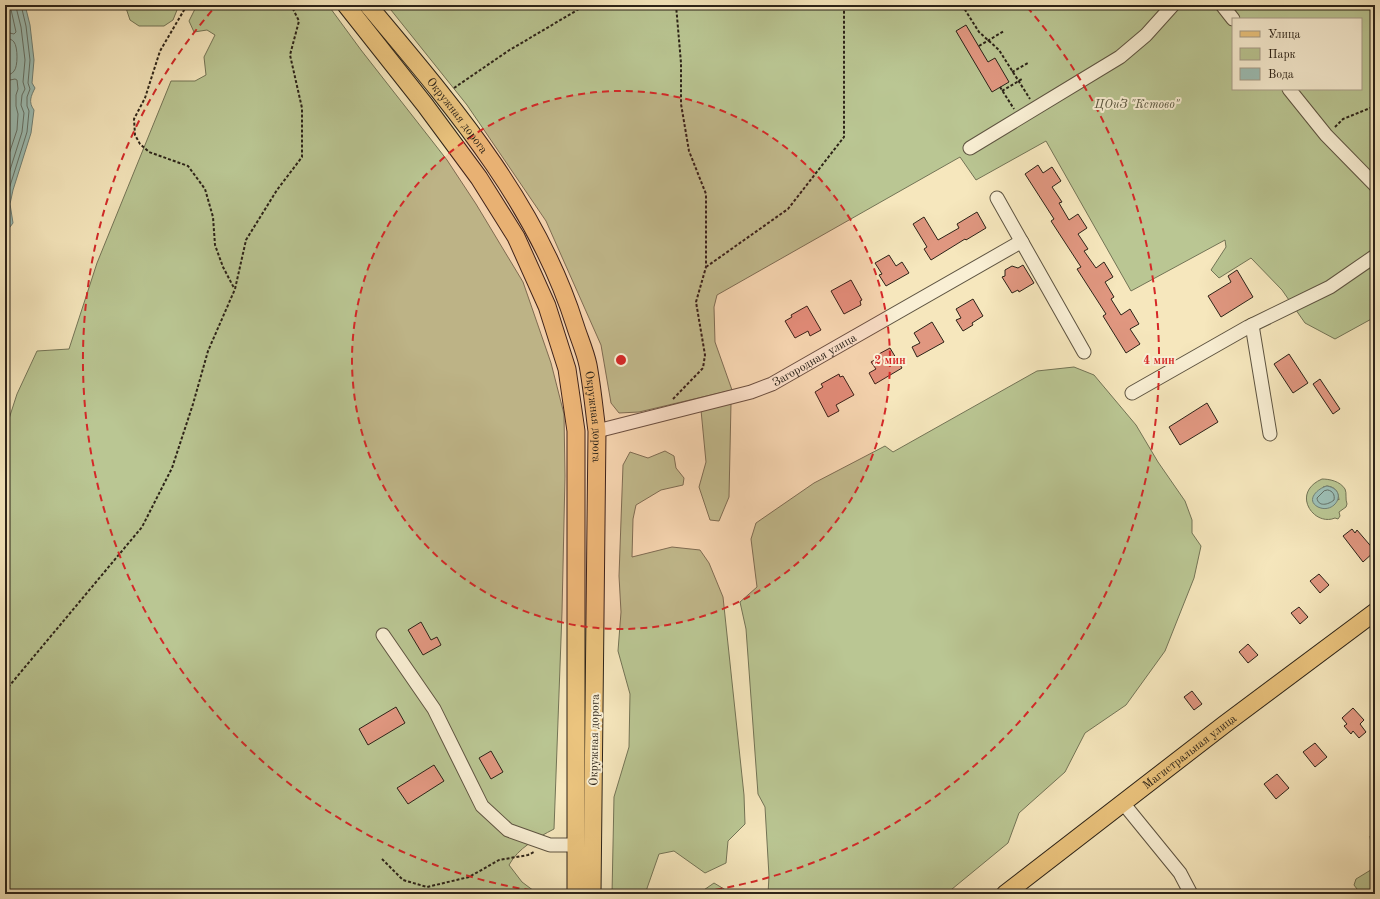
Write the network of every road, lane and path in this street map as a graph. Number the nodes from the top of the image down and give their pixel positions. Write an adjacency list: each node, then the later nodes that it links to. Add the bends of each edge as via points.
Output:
1 (186, 5): 31 (path, via 160,51 134,119 135,135 149,152 188,166 205,189 213,216 215,245 223,268)
2 (291, 5): 31 (path, via 299,21 290,55 302,108 302,156 246,240)
3 (346, 5): 43 (main road, Окружная дорога, via 479,178 516,238 547,306 566,369 576,431)
4 (368, 5): 20 (main road, Окружная дорога)
5 (583, 5): 20 (path)
6 (676, 5): 30 (path, via 681,63 681,104 689,151 706,194)
7 (844, 5): 30 (path, via 844,137 788,209)
8 (962, 5): 11 (path, via 979,32)
9 (1173, 5): 22 (street, via 1125,54)
10 (1004, 31): 11 (path)
11 (988, 40): 12 (path); 14 (path, via 999,50)
12 (979, 46)
13 (1028, 63): 14 (path)
14 (1012, 72): 16 (path)
15 (1022, 79): 16 (path)
16 (1018, 81): 19 (path); 22 (path)
17 (1000, 87): 19 (path)
18 (1290, 90): 24 (street)
19 (1002, 91): 23 (path)
20 (443, 95): 36 (main road, Окружная дорога, via 492,161 534,227 567,297 588,364)
21 (1375, 106): 24 (path, via 1343,119)
22 (1036, 108): 23 (street)
23 (1020, 118): 25 (street)
24 (1326, 135): 26 (street)
25 (970, 148)
26 (1375, 185)
27 (997, 198): 28 (street)
28 (1018, 244): 33 (street); 36 (street, Загородная улица, via 767,387)
29 (1375, 256): 32 (street, via 1330,287)
30 (706, 267): 35 (path, via 696,302 705,356 703,368)
31 (235, 289): 40 (path, via 208,351 172,468 142,527)
32 (1252, 325): 34 (street); 37 (street)
33 (1084, 352)
34 (1132, 393)
35 (673, 400)
36 (597, 431): 46 (main road, Окружная дорога)
37 (1270, 434)
38 (1375, 612): 41 (main road, Магистральная улица)
39 (383, 635): 42 (street, via 434,709 482,806 508,830)
40 (5, 691)
41 (1123, 803): 47 (main road, Магистральная улица); 48 (street, via 1180,873)
42 (550, 845): 43 (street); 44 (path, via 528,855 499,860 469,877 427,887 403,880)
43 (576, 845): 45 (main road, Окружная дорога)
44 (382, 859)
45 (576, 894)
46 (592, 894)
47 (1005, 894)
48 (1192, 894)

